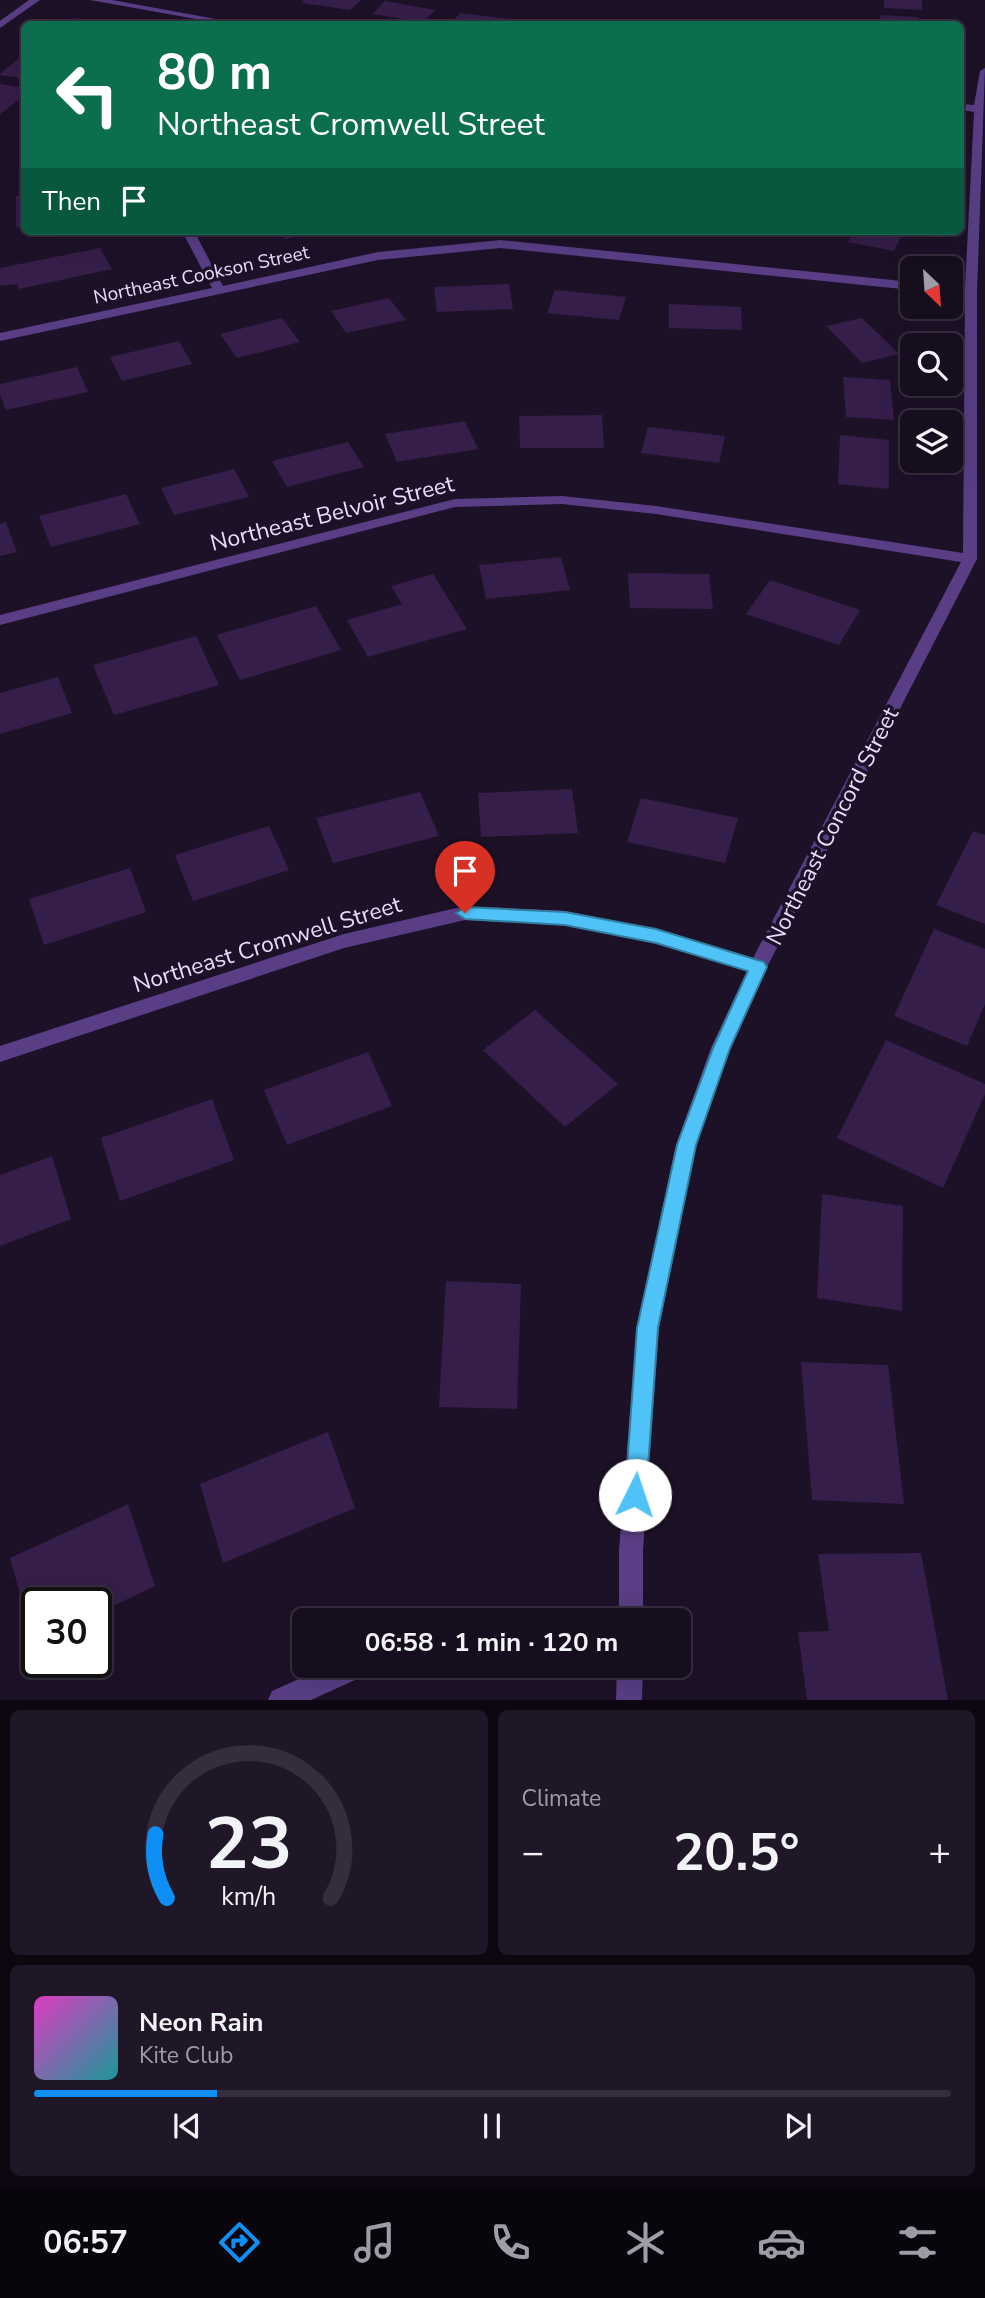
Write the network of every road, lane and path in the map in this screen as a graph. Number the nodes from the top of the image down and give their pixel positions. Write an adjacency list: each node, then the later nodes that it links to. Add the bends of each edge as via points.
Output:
1 (35, 0): 4 (street)
2 (95, 0): 3 (street)
3 (219, 21)
4 (0, 25)
5 (985, 71): 7 (street, Northeast Concord Street)
6 (964, 107): 7 (street)
7 (979, 109): 12 (street, Northeast Concord Street)
8 (190, 235): 10 (street)
9 (900, 285): 10 (street, Northeast Cookson Street, via 501,244 378,256)
10 (219, 290): 13 (street, Northeast Cookson Street)
11 (963, 291): 12 (street)
12 (971, 292): 14 (street, Northeast Concord Street)
13 (0, 337)
14 (970, 559): 15 (street, Northeast Belvoir Street, via 656,510 562,500 455,503); 16 (street, Northeast Concord Street)
15 (0, 620)
16 (758, 967): 17 (street, Northeast Cromwell Street, via 656,936 565,918 465,913 344,941); 18 (street, Northeast Concord Street, via 686,1145 648,1328 631,1550)
17 (0, 1054)
18 (631, 1608)
19 (329, 1678): 21 (street)
20 (630, 1678): 22 (street)
21 (281, 1699)
22 (629, 1699)

